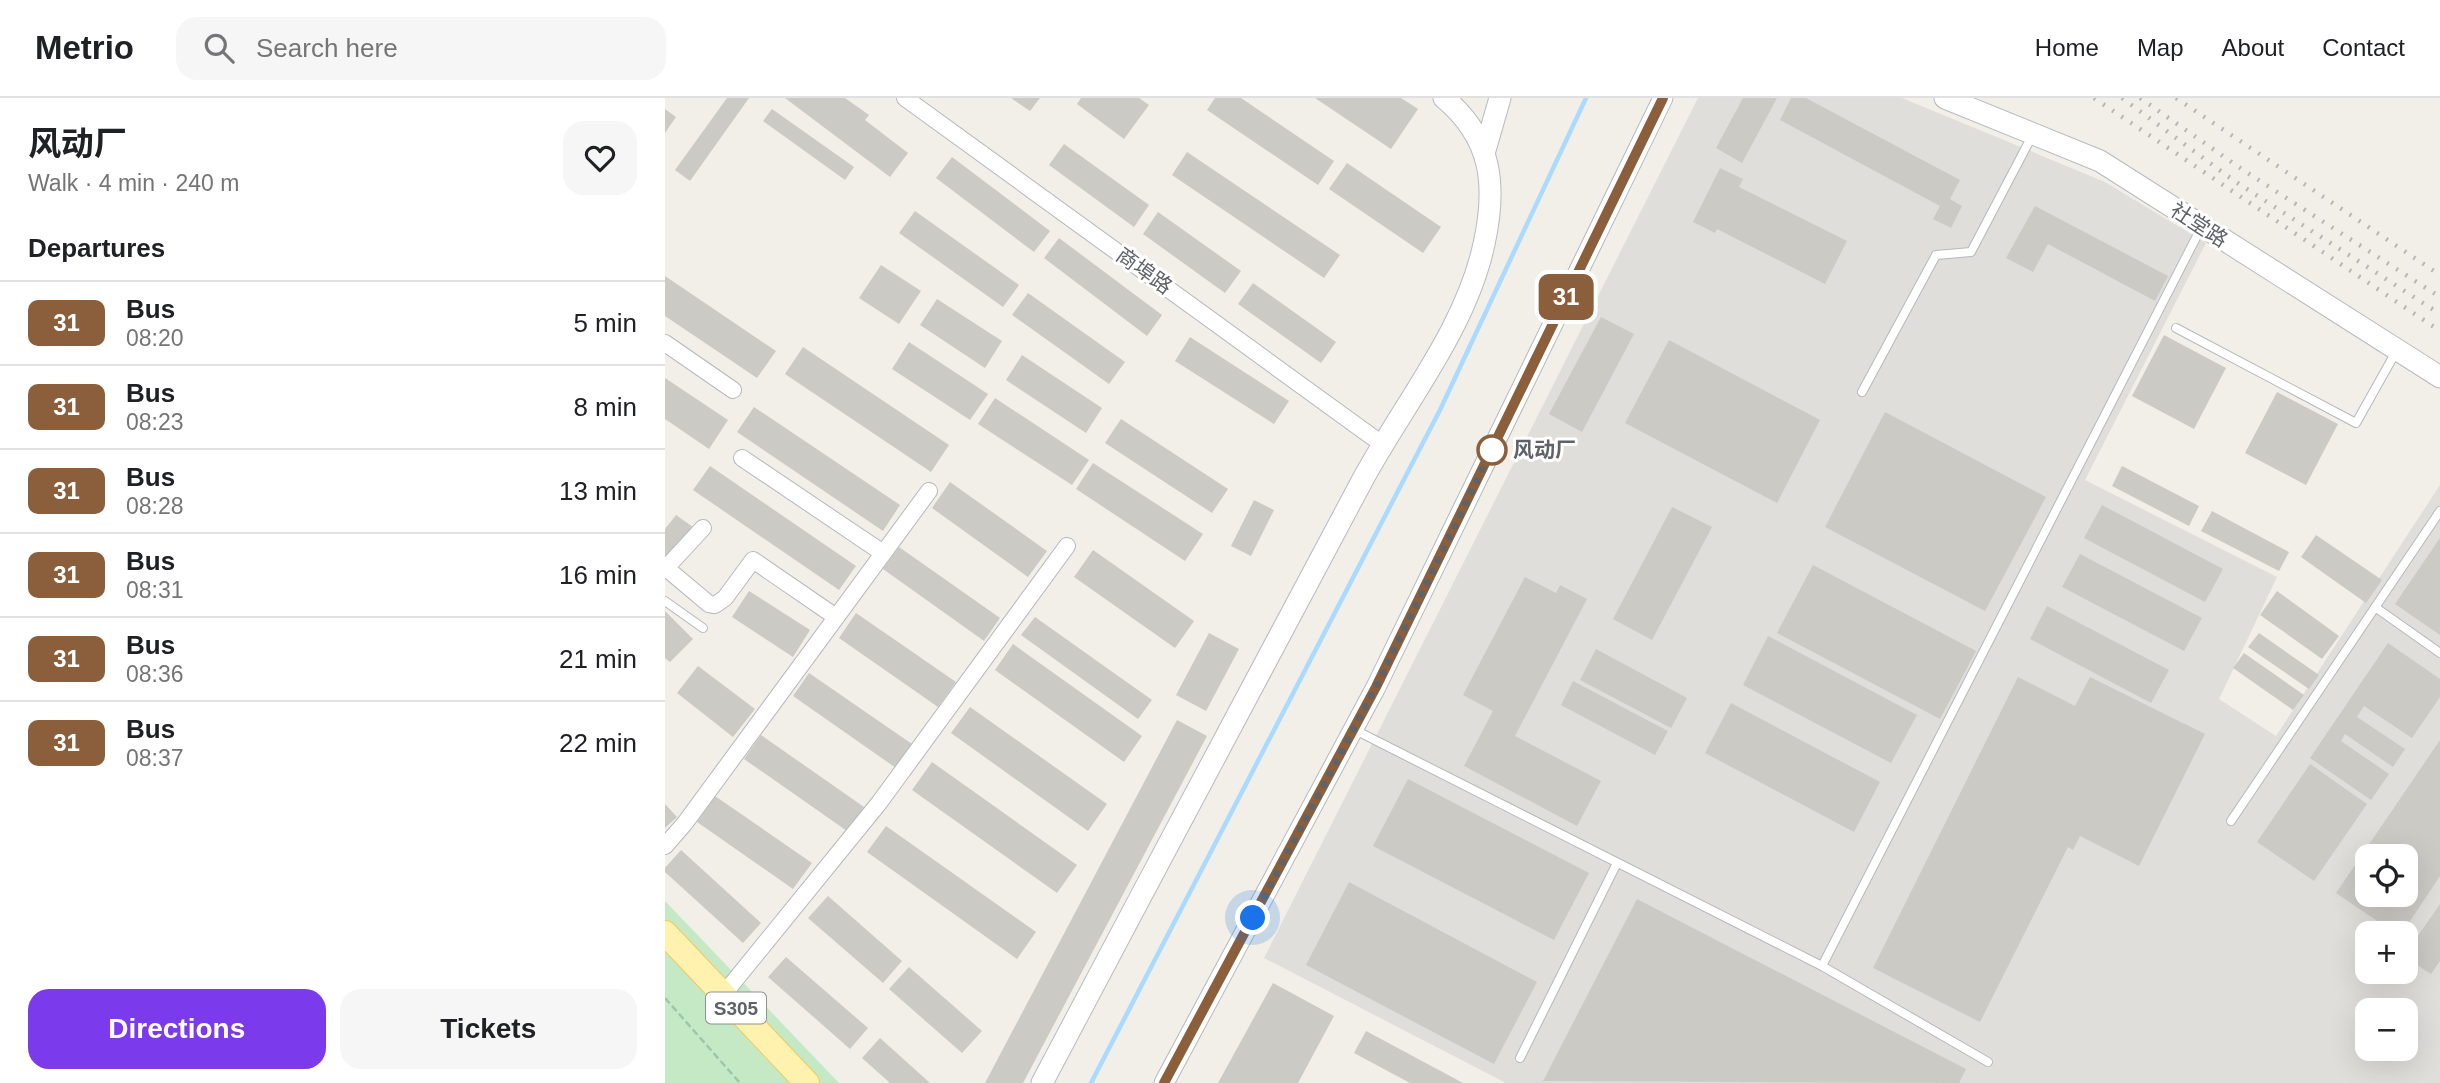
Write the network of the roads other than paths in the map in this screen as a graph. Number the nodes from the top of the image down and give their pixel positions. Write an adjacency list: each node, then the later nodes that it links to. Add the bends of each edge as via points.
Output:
1 (905, 98): 15 (street, 商埠路)
2 (1444, 98): 7 (main road, via 1467,117)
3 (1500, 98): 7 (main road)
4 (1663, 98): 27 (street)
5 (1945, 98): 6 (main road, 社堂路)
6 (2033, 134): 8 (main road, 社堂路, via 2100,161); 14 (lane, via 1971,252 1936,255)
7 (1485, 149): 15 (main road, via 1491,197 1484,245 1463,312)
8 (2201, 228): 11 (main road, 社堂路); 32 (lane)
9 (2176, 328): 11 (lane, via 2356,424)
10 (665, 343): 13 (street)
11 (2397, 350): 12 (main road, 社堂路)
12 (2440, 377)
13 (733, 390)
14 (1861, 392)
15 (1383, 444): 37 (main road)
16 (742, 458): 21 (street)
17 (929, 491): 21 (street)
18 (2440, 511): 23 (lane)
19 (703, 528): 24 (street, via 666,568 709,604 725,598 753,560)
20 (1067, 546): 33 (street, via 879,803)
21 (883, 553): 24 (street)
22 (665, 601): 25 (lane)
23 (2375, 607): 26 (lane); 28 (lane)
24 (836, 617): 29 (street)
25 (703, 628)
26 (2440, 653)
27 (1354, 730): 30 (lane); 38 (street)
28 (2231, 821)
29 (665, 846)
30 (1617, 863): 32 (lane); 34 (lane)
31 (665, 933): 33 (main road, S305)
32 (1822, 966): 35 (lane)
33 (723, 995): 36 (main road, S305)
34 (1520, 1058)
35 (1988, 1062)
36 (807, 1083)
37 (1042, 1083)
38 (1164, 1083)

